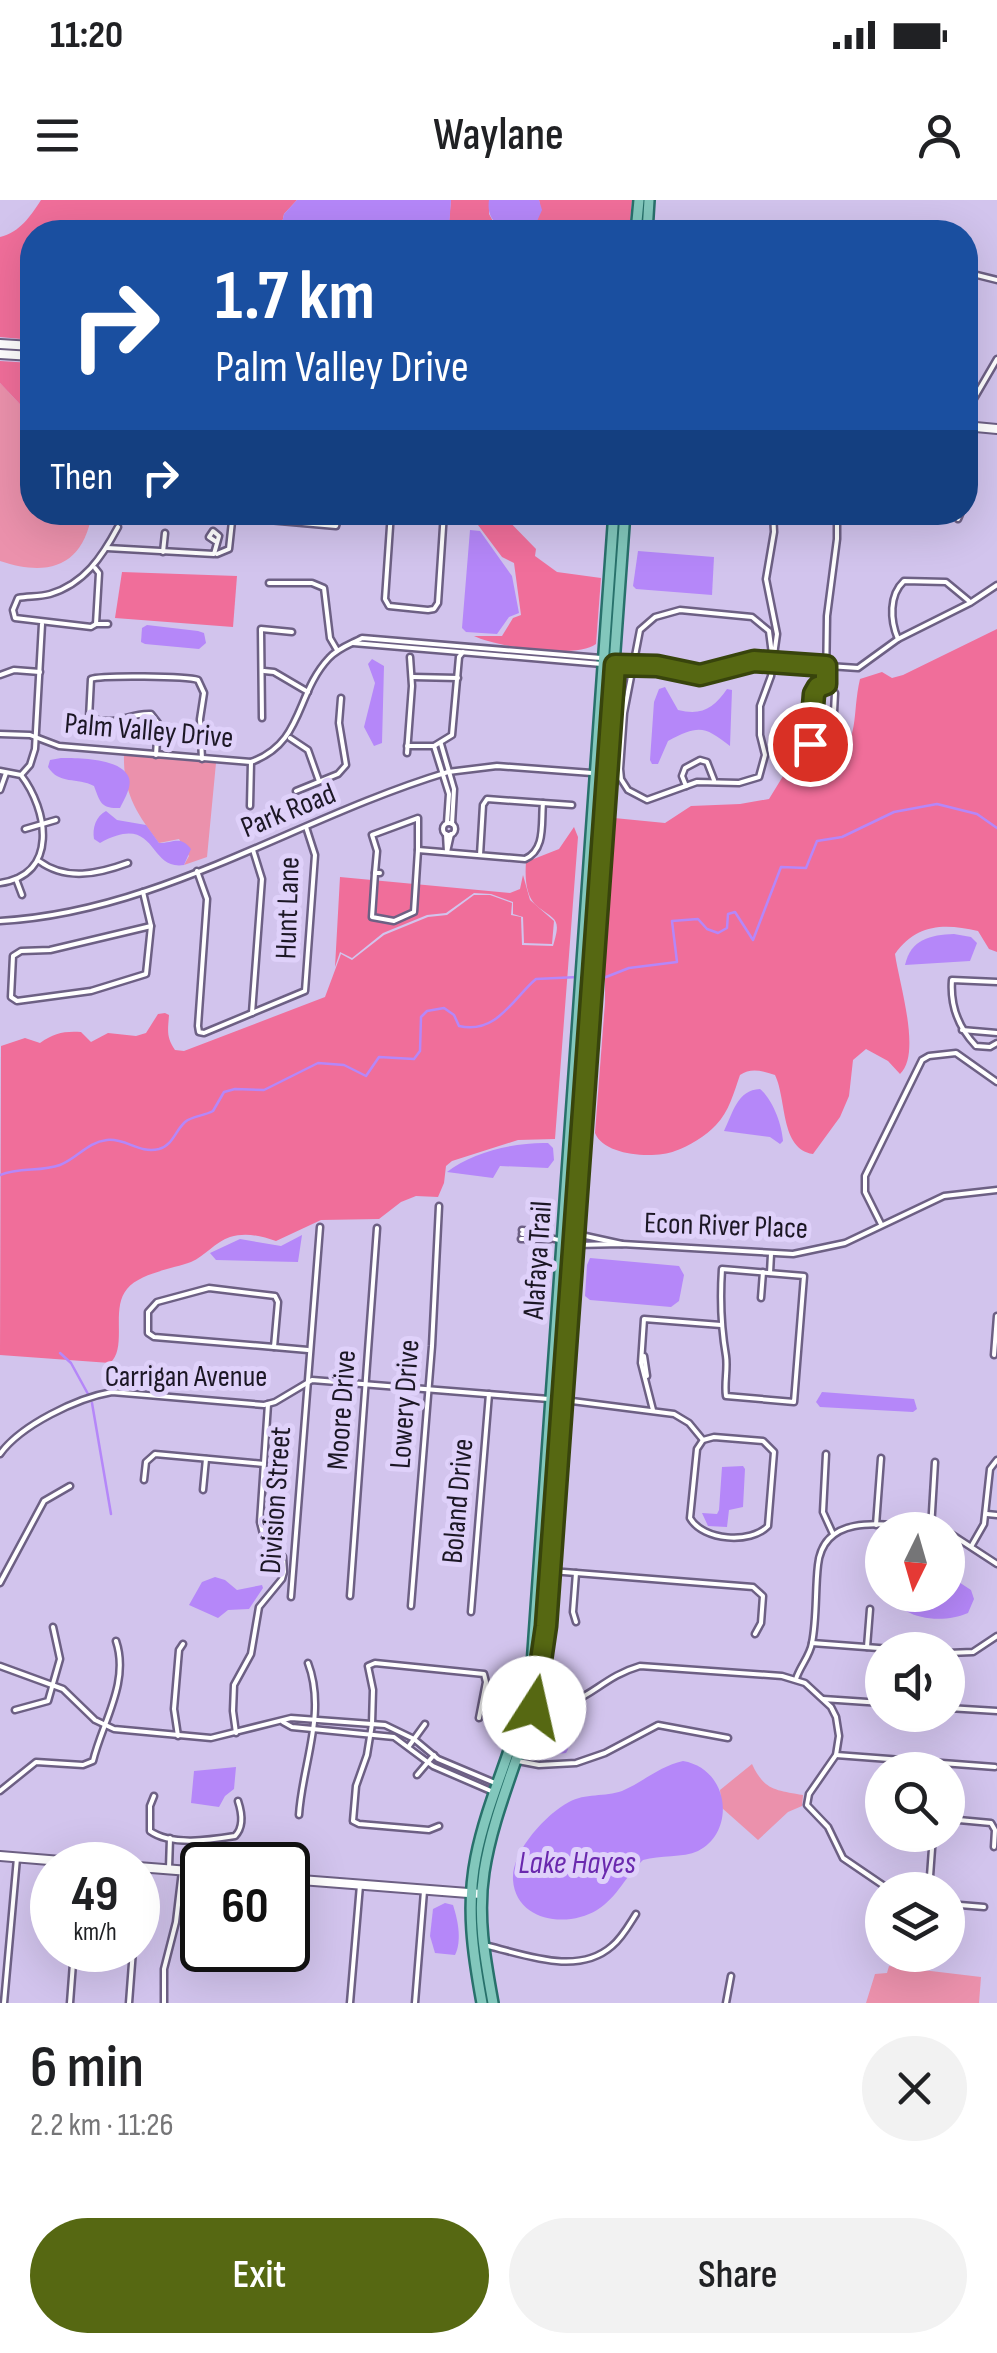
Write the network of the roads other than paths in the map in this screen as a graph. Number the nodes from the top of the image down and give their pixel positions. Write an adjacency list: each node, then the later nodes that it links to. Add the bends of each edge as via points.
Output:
1 (997, 359): 2 (street)
2 (978, 392)
3 (232, 525): 15 (street, via 229,548)
4 (390, 525): 5 (street, via 385,600 428,610 438,604)
5 (443, 525)
6 (618, 525): 10 (main road, Alafaya Trail)
7 (774, 525): 30 (street, via 766,579 777,634)
8 (837, 525): 32 (street)
9 (118, 528): 13 (street)
10 (618, 532): 29 (main road, Alafaya Trail); 29 (main road, Alafaya Trail)
11 (165, 533): 14 (street)
12 (216, 541): 15 (street)
13 (107, 548): 14 (street); 16 (street)
14 (163, 552): 15 (street)
15 (214, 554)
16 (93, 567): 20 (street, via 63,589 15,602 15,618); 21 (street, via 99,572)
17 (269, 583): 26 (street, via 324,588)
18 (997, 585): 19 (street)
19 (970, 602): 24 (street); 24 (street, via 946,582 904,581 894,594)
20 (42, 624): 21 (street); 34 (street)
21 (96, 624): 22 (street)
22 (108, 624)
23 (292, 632): 33 (street, via 261,628)
24 (898, 639): 32 (street, via 864,666)
25 (402, 643): 26 (street, via 353,643); 27 (street); 29 (street)
26 (337, 650): 39 (street)
27 (461, 655): 29 (street); 37 (street)
28 (410, 657): 36 (street)
29 (610, 661): 31 (street); 53 (main road, Alafaya Trail); 68 (main road, Alafaya Trail)
30 (772, 662): 31 (street, via 706,675); 31 (street, via 769,632 759,620 680,610 640,630); 32 (street); 55 (street, via 760,706 765,754 759,776 739,783)
31 (634, 664): 57 (street, via 621,779 647,800)
32 (826, 666): 38 (street)
33 (264, 671): 39 (street); 41 (street)
34 (40, 672): 35 (street); 43 (street)
35 (0, 676)
36 (411, 678): 37 (street); 46 (street)
37 (458, 678): 45 (street, via 452,736)
38 (826, 684): 38 (street, via 814,694 810,732 810,744 822,758 836,747 836,694)
39 (308, 692): 44 (street)
40 (341, 698): 56 (street, via 346,765)
41 (262, 718)
42 (0, 734): 43 (street, Palm Valley Drive)
43 (36, 737): 48 (street, Palm Valley Drive, via 59,746); 54 (street, via 30,765)
44 (288, 737): 50 (street, Palm Valley Drive); 56 (street, via 308,750)
45 (437, 745): 46 (street); 52 (street)
46 (408, 746): 47 (street)
47 (407, 754)
48 (156, 755): 49 (street, Palm Valley Drive); 49 (street, via 158,724 151,714 121,722 88,716 91,679 198,680 204,693)
49 (202, 759): 50 (street, Palm Valley Drive)
50 (251, 762): 62 (street)
51 (3, 772): 54 (street); 58 (street)
52 (445, 773): 53 (street, Park Road, via 498,766); 64 (street, via 454,789); 66 (street, Park Road)
53 (597, 773): 68 (main road); 81 (main road, Alafaya Trail)
54 (20, 775): 65 (street)
55 (714, 780): 57 (street); 57 (street, via 700,760 685,768)
56 (319, 781): 59 (street)
57 (686, 786)
58 (0, 790)
59 (296, 791)
60 (543, 804): 61 (street); 73 (street, via 534,854); 73 (street, via 487,798)
61 (572, 805)
62 (250, 806)
63 (56, 820): 65 (street)
64 (450, 823): 69 (street, via 443,829); 69 (street, via 455,830)
65 (40, 825): 67 (street); 74 (street)
66 (306, 827): 70 (street, Park Road); 88 (street, Hunt Lane, via 315,855 305,991)
67 (25, 829)
68 (603, 830): 82 (main road, Alafaya Trail)
69 (448, 834): 72 (street)
70 (252, 849): 76 (street, Park Road); 88 (street, via 262,879)
71 (418, 850): 71 (street, via 414,912 394,921 372,917 372,834 418,818); 72 (street)
72 (447, 852): 73 (street)
73 (480, 855)
74 (40, 861): 75 (street, via 66,873 91,874); 77 (street)
75 (128, 863)
76 (198, 871): 79 (street, Park Road); 88 (street, via 206,899 199,1032)
77 (16, 880): 78 (street); 80 (street)
78 (0, 883)
79 (143, 892): 83 (street, Park Road); 84 (street)
80 (22, 894)
81 (586, 901): 82 (main road); 85 (main road, Alafaya Trail)
82 (596, 914): 85 (main road, Alafaya Trail)
83 (0, 922)
84 (151, 926): 84 (street, via 13,956 11,997 64,996 146,974)
85 (588, 953): 87 (main road, Alafaya Trail)
86 (997, 982): 89 (street, via 952,980)
87 (584, 1009): 93 (main road, Alafaya Trail); 95 (main road, Alafaya Trail)
88 (252, 1013)
89 (962, 1030): 90 (street); 91 (street)
90 (997, 1032)
91 (972, 1042): 92 (street); 94 (street)
92 (997, 1043)
93 (575, 1051): 95 (main road); 104 (main road, Alafaya Trail)
94 (964, 1056): 96 (street); 99 (street, via 929,1056 916,1068 865,1176 865,1192)
95 (584, 1065): 102 (main road, Alafaya Trail)
96 (997, 1082)
97 (997, 1190): 99 (street, Econ River Place, via 944,1196)
98 (439, 1206): 116 (street, Lowery Drive)
99 (881, 1224): 106 (street, Econ River Place, via 820,1250)
100 (320, 1227): 112 (street, Division Street)
101 (377, 1228): 115 (street, Moore Drive)
102 (575, 1229): 104 (main road, Alafaya Trail); 105 (street, Econ River Place)
103 (522, 1234): 104 (street, Econ River Place)
104 (569, 1243): 105 (street, Econ River Place); 118 (main road, Alafaya Trail); 118 (main road, Alafaya Trail, via 570,1299)
105 (622, 1244): 106 (street, Econ River Place)
106 (771, 1254): 107 (street)
107 (766, 1272): 108 (street); 110 (street, via 722,1269); 110 (street, via 804,1276 794,1402 726,1396)
108 (761, 1298)
109 (997, 1316): 113 (street)
110 (722, 1325): 120 (street, via 644,1319 641,1363)
111 (274, 1347): 111 (street, via 154,1337 148,1312 157,1302 209,1288 268,1294 278,1302); 112 (street)
112 (308, 1350): 114 (street, Division Street)
113 (994, 1355)
114 (306, 1381): 115 (street, Carrigan Avenue); 119 (street, Carrigan Avenue); 145 (street, Division Street)
115 (366, 1384): 116 (street, Carrigan Avenue); 144 (street, Moore Drive)
116 (428, 1389): 117 (street, Carrigan Avenue); 146 (street, Lowery Drive)
117 (488, 1394): 118 (street, Carrigan Avenue); 147 (street, Boland Drive)
118 (557, 1399): 120 (street, Carrigan Avenue); 141 (main road, Alafaya Trail); 141 (main road, Alafaya Trail, via 543,1515)
119 (268, 1404): 122 (street, Carrigan Avenue, via 101,1394 32,1425); 128 (street)
120 (653, 1412): 121 (street, Carrigan Avenue, via 682,1418)
121 (703, 1440): 121 (street, via 696,1448 694,1525 708,1534 760,1534 768,1526 774,1452 757,1440)
122 (0, 1454)
123 (826, 1454): 137 (street, via 823,1512)
124 (881, 1458): 132 (street)
125 (206, 1459): 128 (street); 129 (street, via 150,1456); 131 (street)
126 (997, 1460): 134 (street, via 990,1468)
127 (936, 1462): 133 (street)
128 (264, 1464): 175 (street, via 261,1528 283,1558 284,1572 261,1601 251,1654 234,1684)
129 (144, 1480)
130 (70, 1486): 143 (street, via 44,1501)
131 (203, 1490)
132 (877, 1512)
133 (935, 1512)
134 (987, 1514): 135 (street); 139 (street)
135 (997, 1515)
136 (865, 1526): 137 (street)
137 (834, 1534): 153 (street, via 819,1554)
138 (965, 1541): 139 (street)
139 (972, 1545): 140 (street)
140 (997, 1564)
141 (544, 1570): 142 (street); 163 (main road, Alafaya Trail); 163 (main road, Alafaya Trail, via 546,1626)
142 (576, 1574): 148 (street); 150 (street, via 752,1587 763,1596)
143 (0, 1583)
144 (350, 1596)
145 (291, 1597)
146 (412, 1606)
147 (471, 1612)
148 (576, 1622)
149 (52, 1627): 160 (street, via 60,1659)
150 (755, 1634)
151 (997, 1636): 156 (street)
152 (116, 1641): 172 (street, via 117,1688)
153 (812, 1643): 155 (street); 159 (street)
154 (183, 1644): 176 (street, via 174,1709)
155 (865, 1647)
156 (965, 1652)
157 (308, 1664): 168 (street, via 316,1690)
158 (0, 1666): 160 (street)
159 (796, 1679): 161 (street); 163 (street, via 640,1666 563,1708)
160 (54, 1685): 165 (street, via 46,1704); 172 (street)
161 (823, 1698): 162 (street); 181 (street, via 839,1726)
162 (865, 1702)
163 (529, 1708): 182 (main road, Alafaya Trail); 188 (main road, Alafaya Trail)
164 (965, 1709): 166 (street)
165 (15, 1710)
166 (997, 1711)
167 (479, 1718): 170 (street, via 484,1674 376,1663 367,1673)
168 (314, 1720): 169 (street); 170 (street); 173 (street)
169 (283, 1722): 173 (street); 175 (street)
170 (372, 1724): 174 (street); 178 (street)
171 (425, 1724): 178 (street)
172 (104, 1726): 176 (street); 189 (street, via 89,1764 36,1762)
173 (313, 1729): 174 (street); 192 (street)
174 (371, 1732): 179 (street); 194 (street, via 354,1820)
175 (236, 1734): 176 (street)
176 (178, 1736)
177 (728, 1738): 182 (street, via 658,1724 576,1763)
178 (414, 1739): 179 (street); 180 (street)
179 (410, 1746): 183 (street)
180 (434, 1755): 183 (street); 186 (street)
181 (836, 1755): 184 (street); 204 (street, via 807,1806 828,1827 843,1858)
182 (518, 1760): 196 (main road, Alafaya Trail)
183 (428, 1762): 185 (street); 187 (street)
184 (995, 1768)
185 (417, 1775)
186 (477, 1775): 187 (street); 188 (street, via 493,1780)
187 (474, 1783): 188 (street)
188 (497, 1790): 196 (main road); 209 (main road, Alafaya Trail, via 479,1844)
189 (0, 1791)
190 (154, 1796): 195 (street, via 150,1831)
191 (238, 1801): 195 (street, via 242,1813 235,1836)
192 (299, 1815)
193 (965, 1821): 197 (street, via 991,1824)
194 (439, 1826)
195 (170, 1838): 202 (street)
196 (490, 1846): 209 (main road, Alafaya Trail)
197 (994, 1847)
198 (0, 1856): 199 (street)
199 (16, 1858): 200 (street); 217 (street)
200 (30, 1859)
201 (160, 1869): 202 (street)
202 (168, 1870): 203 (street)
203 (180, 1870)
204 (865, 1873)
205 (310, 1881): 206 (street)
206 (360, 1885): 208 (street); 221 (street)
207 (180, 1887): 220 (street)
208 (424, 1891): 209 (street); 222 (street)
209 (476, 1894): 213 (main road, Alafaya Trail); 223 (main road, Alafaya Trail, via 472,1942)
210 (965, 1905): 211 (street)
211 (984, 1907)
212 (636, 1914): 213 (street, via 610,1948 590,1957 545,1960)
213 (482, 1944): 224 (main road, Alafaya Trail)
214 (72, 1972): 218 (street)
215 (132, 1972): 219 (street)
216 (731, 1976): 225 (street)
217 (4, 2003)
218 (70, 2003)
219 (130, 2003)
220 (164, 2003)
221 (350, 2003)
222 (415, 2003)
223 (482, 2003)
224 (492, 2003)
225 (726, 2003)

